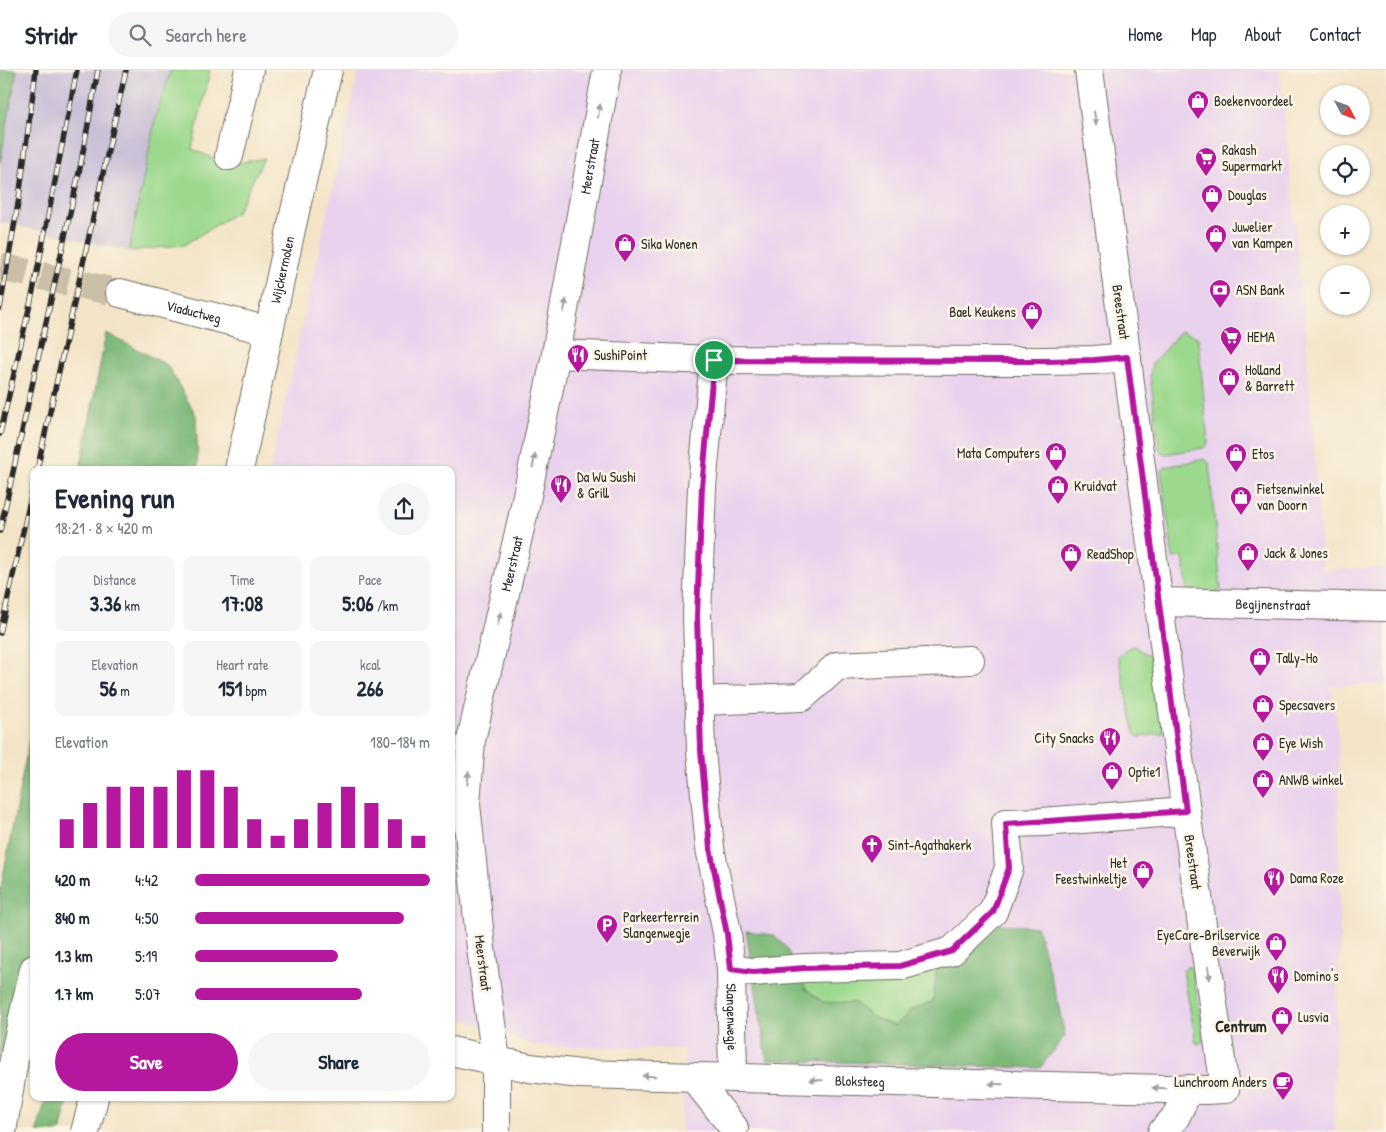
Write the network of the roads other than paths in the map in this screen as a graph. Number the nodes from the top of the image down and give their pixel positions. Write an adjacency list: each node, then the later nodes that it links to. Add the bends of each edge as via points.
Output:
1 (249, 70): 5 (street)
2 (328, 70): 7 (street, Wijckermolen)
3 (607, 70): 8 (street, Meerstraat, one-way to 3)
4 (1089, 70): 9 (street, Breestraat, one-way to 9)
5 (230, 156)
6 (120, 293): 7 (street, Viaductweg)
7 (269, 331): 11 (street, Wijckermolen)
8 (556, 354): 10 (street); 20 (street, Meerstraat, one-way to 8, via 466,804 471,740)
9 (1127, 357): 10 (street, via 1046,361); 12 (street, Breestraat)
10 (714, 360): 15 (street, Slangenwegje, via 702,487 697,616)
11 (240, 466)
12 (1159, 602): 13 (street, Begijnenstraat); 16 (street, Breestraat)
13 (1386, 607)
14 (970, 660): 15 (street, via 837,666 802,697)
15 (700, 700): 17 (street, Slangenwegje, via 710,848)
16 (1186, 811): 17 (street, via 1006,824 1009,868 993,912 952,951 900,966 753,972); 24 (street, Breestraat, one-way to 24)
17 (731, 969): 22 (street, Slangenwegje)
18 (30, 987): 27 (street)
19 (455, 1052): 20 (street, Bloksteeg)
20 (496, 1061): 21 (street, Bloksteeg, one-way to 20, via 580,1074); 29 (street, Meerstraat)
21 (693, 1077): 22 (street, Bloksteeg); 26 (street)
22 (733, 1078): 23 (street, Bloksteeg, one-way to 22)
23 (1189, 1089): 24 (street, Bloksteeg); 30 (street, via 1175,1118)
24 (1225, 1089)
25 (93, 1101): 28 (street)
26 (734, 1128)
27 (2, 1132)
28 (85, 1132)
29 (496, 1132)
30 (1162, 1132)

